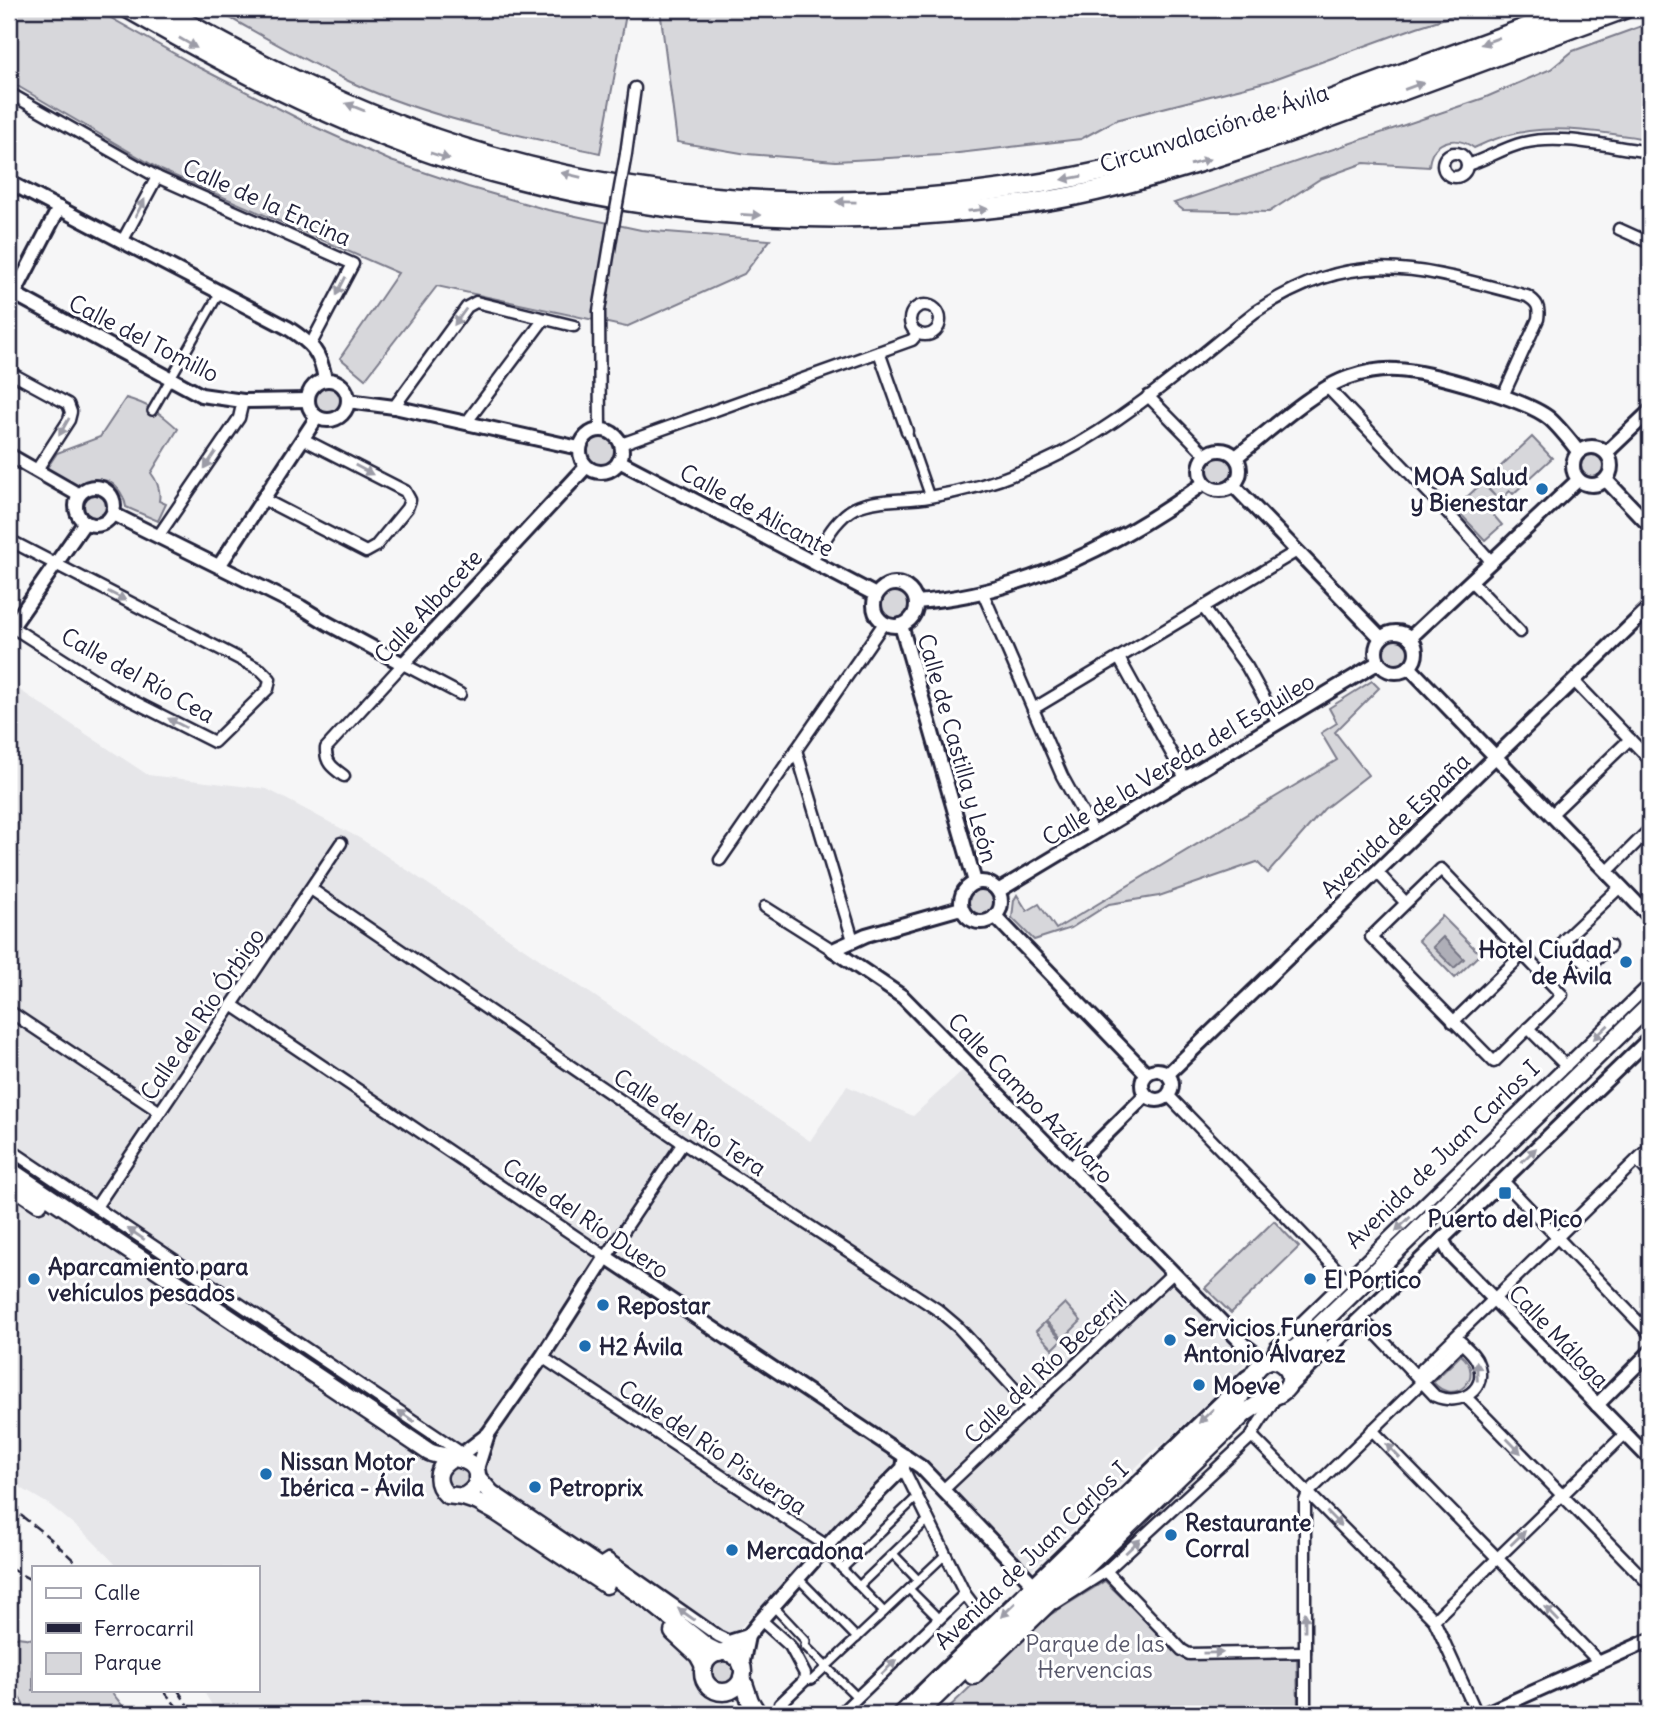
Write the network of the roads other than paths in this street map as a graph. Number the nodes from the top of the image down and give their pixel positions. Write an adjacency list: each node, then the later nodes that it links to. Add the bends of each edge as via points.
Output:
1 (129, 9): 4 (highway, Circunvalación de Ávila, one-way to 4, via 317,108 472,166 550,187 683,210 848,218 980,210 1091,192 1149,177 1282,135)
2 (162, 9): 3 (highway, Circunvalación de Ávila, one-way to 2, via 1284,117 1146,161 994,191 858,203 748,200 616,185 471,149 330,97)
3 (1577, 9)
4 (1624, 9)
5 (635, 88): 36 (street, bridge, via 600,311)
6 (9, 93): 9 (street, Calle de la Encina)
7 (1650, 155): 8 (street, via 1580,143 1526,142)
8 (1467, 165)
9 (157, 177): 13 (street, Calle de la Encina, one-way to 9); 20 (street, Calle de la Encina, one-way to 20, via 353,264)
10 (9, 182): 11 (street)
11 (59, 208): 13 (street); 16 (street)
12 (1619, 229): 14 (street)
13 (123, 240): 15 (street)
14 (1650, 243)
15 (220, 291): 20 (street); 23 (street)
16 (11, 297): 23 (street, Calle del Tomillo)
17 (544, 319): 18 (street); 31 (street, one-way to 31, via 485,303 467,307); 35 (street)
18 (574, 326)
19 (918, 333): 21 (street, via 912,340)
20 (311, 344): 24 (street)
21 (879, 352): 37 (street); 39 (street)
22 (9, 372): 48 (street, one-way to 48, via 68,404 71,412)
23 (172, 379): 29 (street, Calle del Tomillo, via 201,395); 32 (street)
24 (325, 380): 28 (street, via 315,385); 30 (street, via 342,385)
25 (1327, 387): 27 (street, via 1373,371 1398,370); 45 (street); 63 (street)
26 (1148, 396): 27 (street, via 1276,298 1325,276 1380,267 1429,271 1535,301 1538,319); 44 (street); 54 (street, via 1088,439 1030,468)
27 (1503, 396): 41 (street, via 1549,418)
28 (308, 400): 29 (street, Calle del Tomillo); 34 (street)
29 (243, 401): 59 (street, one-way to 59, via 239,418)
30 (348, 401): 31 (street); 34 (street, via 340,416 329,420)
31 (394, 407): 35 (street)
32 (152, 411)
33 (1650, 411): 42 (street)
34 (317, 417): 38 (street)
35 (466, 423): 40 (street)
36 (600, 430): 39 (street); 40 (street, via 590,433)
37 (907, 431): 54 (street)
38 (303, 439): 55 (street); 55 (street, one-way to 55, via 405,491 410,500 407,508 366,552)
39 (621, 444): 46 (street)
40 (579, 448): 47 (street)
41 (1578, 452): 42 (street, via 1598,447); 49 (street, via 1573,460)
42 (1607, 452): 50 (street, via 1611,471)
43 (9, 455): 48 (street)
44 (1206, 456): 45 (street, via 1216,450); 51 (street, via 1200,474)
45 (1236, 457): 52 (street, via 1241,466)
46 (619, 461): 47 (street, via 604,472); 62 (street, Calle de Alicante)
47 (586, 467): 80 (street, Calle Albacete)
48 (36, 471): 53 (street)
49 (1578, 480): 50 (street, via 1587,485); 63 (street)
50 (1606, 480): 58 (street)
51 (1204, 483): 52 (street, via 1213,490); 67 (street, via 1151,521 1083,557)
52 (1234, 486): 61 (street)
53 (79, 495): 56 (street, via 91,486 107,490 114,501); 57 (street, via 77,513)
54 (930, 497): 62 (street, via 855,508 834,527)
55 (263, 499): 65 (street)
56 (113, 514): 57 (street, via 104,523); 59 (street)
57 (85, 522): 64 (street, Calle del Río Cea)
58 (1650, 526)
59 (159, 535): 65 (street)
60 (9, 540): 64 (street, Calle del Río Cea)
61 (1297, 551): 70 (street); 76 (street)
62 (811, 562): 68 (street, Calle de Alicante)
63 (1491, 562): 66 (street)
64 (56, 565): 74 (street, Calle del Río Cea); 74 (street, Calle del Río Cea, one-way to 74, via 261,670 270,679 268,689 214,742 111,690)
65 (219, 566): 80 (street)
66 (1471, 581): 75 (street); 77 (street)
67 (982, 591): 69 (street); 84 (street)
68 (876, 595): 69 (street, via 893,583 904,585); 72 (street, via 873,605)
69 (916, 602): 73 (street, via 915,612)
70 (1203, 607): 78 (street); 85 (street, via 1247,667)
71 (1650, 607): 82 (street, Avenida de España)
72 (884, 623): 73 (street); 87 (street)
73 (901, 625): 99 (street, Calle de Castilla y León)
74 (10, 628)
75 (1520, 632)
76 (1381, 638): 77 (street, via 1401,632); 79 (street, via 1376,654)
77 (1410, 638): 81 (street, via 1415,658)
78 (1119, 658): 84 (street); 91 (street)
79 (1379, 662): 81 (street, via 1387,670); 85 (street, Calle de la Vereda del Esquileo)
80 (403, 664): 83 (street); 90 (street, Calle Albacete, via 326,748 329,765)
81 (1409, 667): 88 (street)
82 (1574, 681): 86 (street); 88 (street, Avenida de España)
83 (460, 694)
84 (1033, 709): 94 (street)
85 (1278, 723): 91 (street, Calle de la Vereda del Esquileo)
86 (1630, 739): 89 (street); 92 (street)
87 (796, 750): 96 (street); 108 (street)
88 (1496, 756): 92 (street); 97 (street, Avenida de España)
89 (1650, 760)
90 (344, 776)
91 (1185, 778): 94 (street, Calle de la Vereda del Esquileo)
92 (1552, 814): 98 (street)
93 (1650, 829): 98 (street)
94 (1094, 834): 102 (street, Calle de la Vereda del Esquileo)
95 (341, 843): 101 (street, Calle del Río Órbigo)
96 (720, 860)
97 (1377, 872): 103 (street); 122 (street, Avenida de España)
98 (1607, 872): 100 (street)
99 (975, 882): 102 (street, via 984,881); 105 (street, via 966,888)
100 (1621, 886): 107 (street); 109 (street, via 1564,940 1589,967)
101 (311, 889): 113 (street, Calle del Río Órbigo); 126 (street, Calle del Río Tera)
102 (998, 891): 106 (street, via 1001,900)
103 (1405, 902): 111 (street, via 1441,869); 117 (street, via 1371,936)
104 (765, 907): 110 (street, Calle Campo Azálvaro)
105 (961, 908): 106 (street, via 976,921); 108 (street)
106 (995, 916): 121 (street)
107 (1650, 917)
108 (853, 940): 110 (street)
109 (1611, 946)
110 (833, 950): 130 (street, Calle Campo Azálvaro, via 903,997)
111 (1522, 955): 117 (street); 118 (street, via 1562,995)
112 (1650, 984): 120 (street, Avenida de Juan Carlos I, one-way to 120)
113 (232, 1005): 125 (street, Calle del Río Órbigo); 138 (street, Calle del Río Duero)
114 (1650, 1005): 147 (highway, Avenida de Juan Carlos I, via 1297,1347)
115 (9, 1011): 125 (street)
116 (1650, 1019): 148 (highway, Avenida de Juan Carlos I)
117 (1453, 1022): 118 (street, via 1494,1062)
118 (1528, 1028): 120 (street)
119 (1650, 1038): 133 (street, Avenida de Juan Carlos I, one-way to 119)
120 (1566, 1066): 140 (street, Avenida de Juan Carlos I, one-way to 140)
121 (1146, 1073): 122 (street, via 1158,1069); 124 (street, via 1142,1084)
122 (1168, 1074): 123 (street, via 1173,1084)
123 (1168, 1095): 124 (street, via 1157,1100); 140 (street)
124 (1146, 1096): 130 (street)
125 (159, 1112): 135 (street, Calle del Río Órbigo)
126 (683, 1143): 138 (street); 153 (street, Calle del Río Tera, via 938,1310)
127 (1650, 1147): 129 (street)
128 (9, 1149): 135 (street)
129 (1637, 1160): 132 (street); 136 (street)
130 (1071, 1168): 139 (street, Calle Campo Azálvaro)
131 (9, 1170): 160 (highway, via 429,1452)
132 (1650, 1174)
133 (1503, 1181): 136 (street); 137 (street, Avenida de Juan Carlos I)
134 (9, 1183): 161 (highway, via 423,1461)
135 (96, 1207): 160 (street, one-way to 135)
136 (1558, 1237): 141 (street); 143 (street)
137 (1442, 1239): 141 (street, Calle Málaga, via 1450,1254); 142 (street, Avenida de Juan Carlos I)
138 (606, 1256): 146 (street); 159 (street, Calle del Río Duero)
139 (1173, 1273): 147 (street, Calle Campo Azálvaro); 153 (street, Calle del Río Becerril)
140 (1346, 1279): 147 (street, Avenida de Juan Carlos I, via 1275,1348)
141 (1494, 1299): 144 (street); 152 (street, Calle Málaga)
142 (1364, 1321): 149 (street); 150 (street, Avenida de Juan Carlos I)
143 (1650, 1334)
144 (1459, 1340): 149 (street); 151 (street, one-way to 144, via 1476,1387 1480,1373 1476,1359)
145 (1650, 1352): 152 (street)
146 (542, 1357): 155 (street); 168 (street, Calle del Río Pisuerga)
147 (1263, 1366): 148 (highway, via 1285,1365); 150 (highway, via 1255,1386 1261,1393); 176 (street, Avenida de Juan Carlos I, one-way to 176); 206 (highway, Avenida de Juan Carlos I, via 1236,1405)
148 (1290, 1373): 150 (highway, via 1290,1382)
149 (1419, 1379): 151 (street, via 1445,1400); 154 (street)
150 (1277, 1394): 157 (street); 184 (highway, Avenida de Juan Carlos I, via 1245,1413)
151 (1466, 1397): 164 (street, one-way to 164)
152 (1597, 1405): 156 (street, Calle Málaga)
153 (1031, 1406): 162 (street, Calle del Río Becerril)
154 (1372, 1430): 163 (street); 171 (street, one-way to 154)
155 (488, 1434): 160 (street); 160 (street)
156 (1625, 1434): 158 (street, Calle Málaga); 164 (street)
157 (1252, 1436): 163 (street); 173 (street, one-way to 157)
158 (1650, 1458)
159 (904, 1462): 162 (street, Calle del Río Duero, via 921,1466); 165 (street); 168 (street)
160 (466, 1464): 161 (highway, via 442,1467); 166 (highway, via 474,1489); 191 (highway, one-way to 160, via 707,1647 661,1609 491,1493)
161 (438, 1479): 166 (highway, via 447,1495)
162 (943, 1490): 176 (street, Calle del Río Duero)
163 (1308, 1493): 187 (street, one-way to 187); 193 (street, one-way to 163)
164 (1562, 1495): 171 (street, one-way to 164); 177 (street)
165 (918, 1496): 167 (street); 172 (street)
166 (463, 1497): 195 (highway, via 496,1512 645,1611 676,1633)
167 (929, 1519): 169 (street); 170 (street)
168 (825, 1548): 172 (street); 174 (street)
169 (893, 1554): 175 (street); 178 (street)
170 (946, 1554): 175 (street); 180 (street)
171 (1497, 1558): 187 (street); 194 (street, one-way to 171)
172 (842, 1569): 178 (street)
173 (1106, 1571): 184 (street); 193 (street, one-way to 193, via 1189,1654)
174 (799, 1578): 181 (street); 189 (street)
175 (918, 1580): 179 (street)
176 (1034, 1585): 205 (street, Avenida de Juan Carlos I, one-way to 205)
177 (1650, 1585)
178 (859, 1586): 183 (street)
179 (909, 1589): 183 (street); 185 (street)
180 (965, 1594): 182 (street); 185 (street)
181 (773, 1606): 186 (street); 196 (street)
182 (977, 1610)
183 (884, 1612): 189 (street)
184 (1037, 1614): 207 (highway, Avenida de Juan Carlos I)
185 (939, 1619): 200 (street, one-way to 185)
186 (761, 1620): 188 (street); 198 (street, via 790,1646 802,1665)
187 (1434, 1620): 209 (street)
188 (748, 1636): 191 (street); 192 (street)
189 (857, 1638): 196 (street)
190 (1650, 1640): 194 (street)
191 (725, 1649): 192 (street); 195 (highway, via 712,1655); 197 (highway, via 736,1657)
192 (744, 1649): 197 (street)
193 (1305, 1651): 208 (street)
194 (1600, 1663): 210 (street)
195 (704, 1666): 199 (highway, via 706,1682)
196 (825, 1668): 198 (street); 200 (street)
197 (742, 1671): 199 (highway, via 732,1690); 202 (highway)
198 (804, 1681): 203 (street, via 780,1704)
199 (721, 1692): 201 (highway)
200 (857, 1697): 204 (street)
201 (747, 1714)
202 (758, 1714)
203 (783, 1714)
204 (840, 1714)
205 (899, 1714)
206 (918, 1714)
207 (933, 1714)
208 (1305, 1714)
209 (1477, 1714)
210 (1484, 1714)

